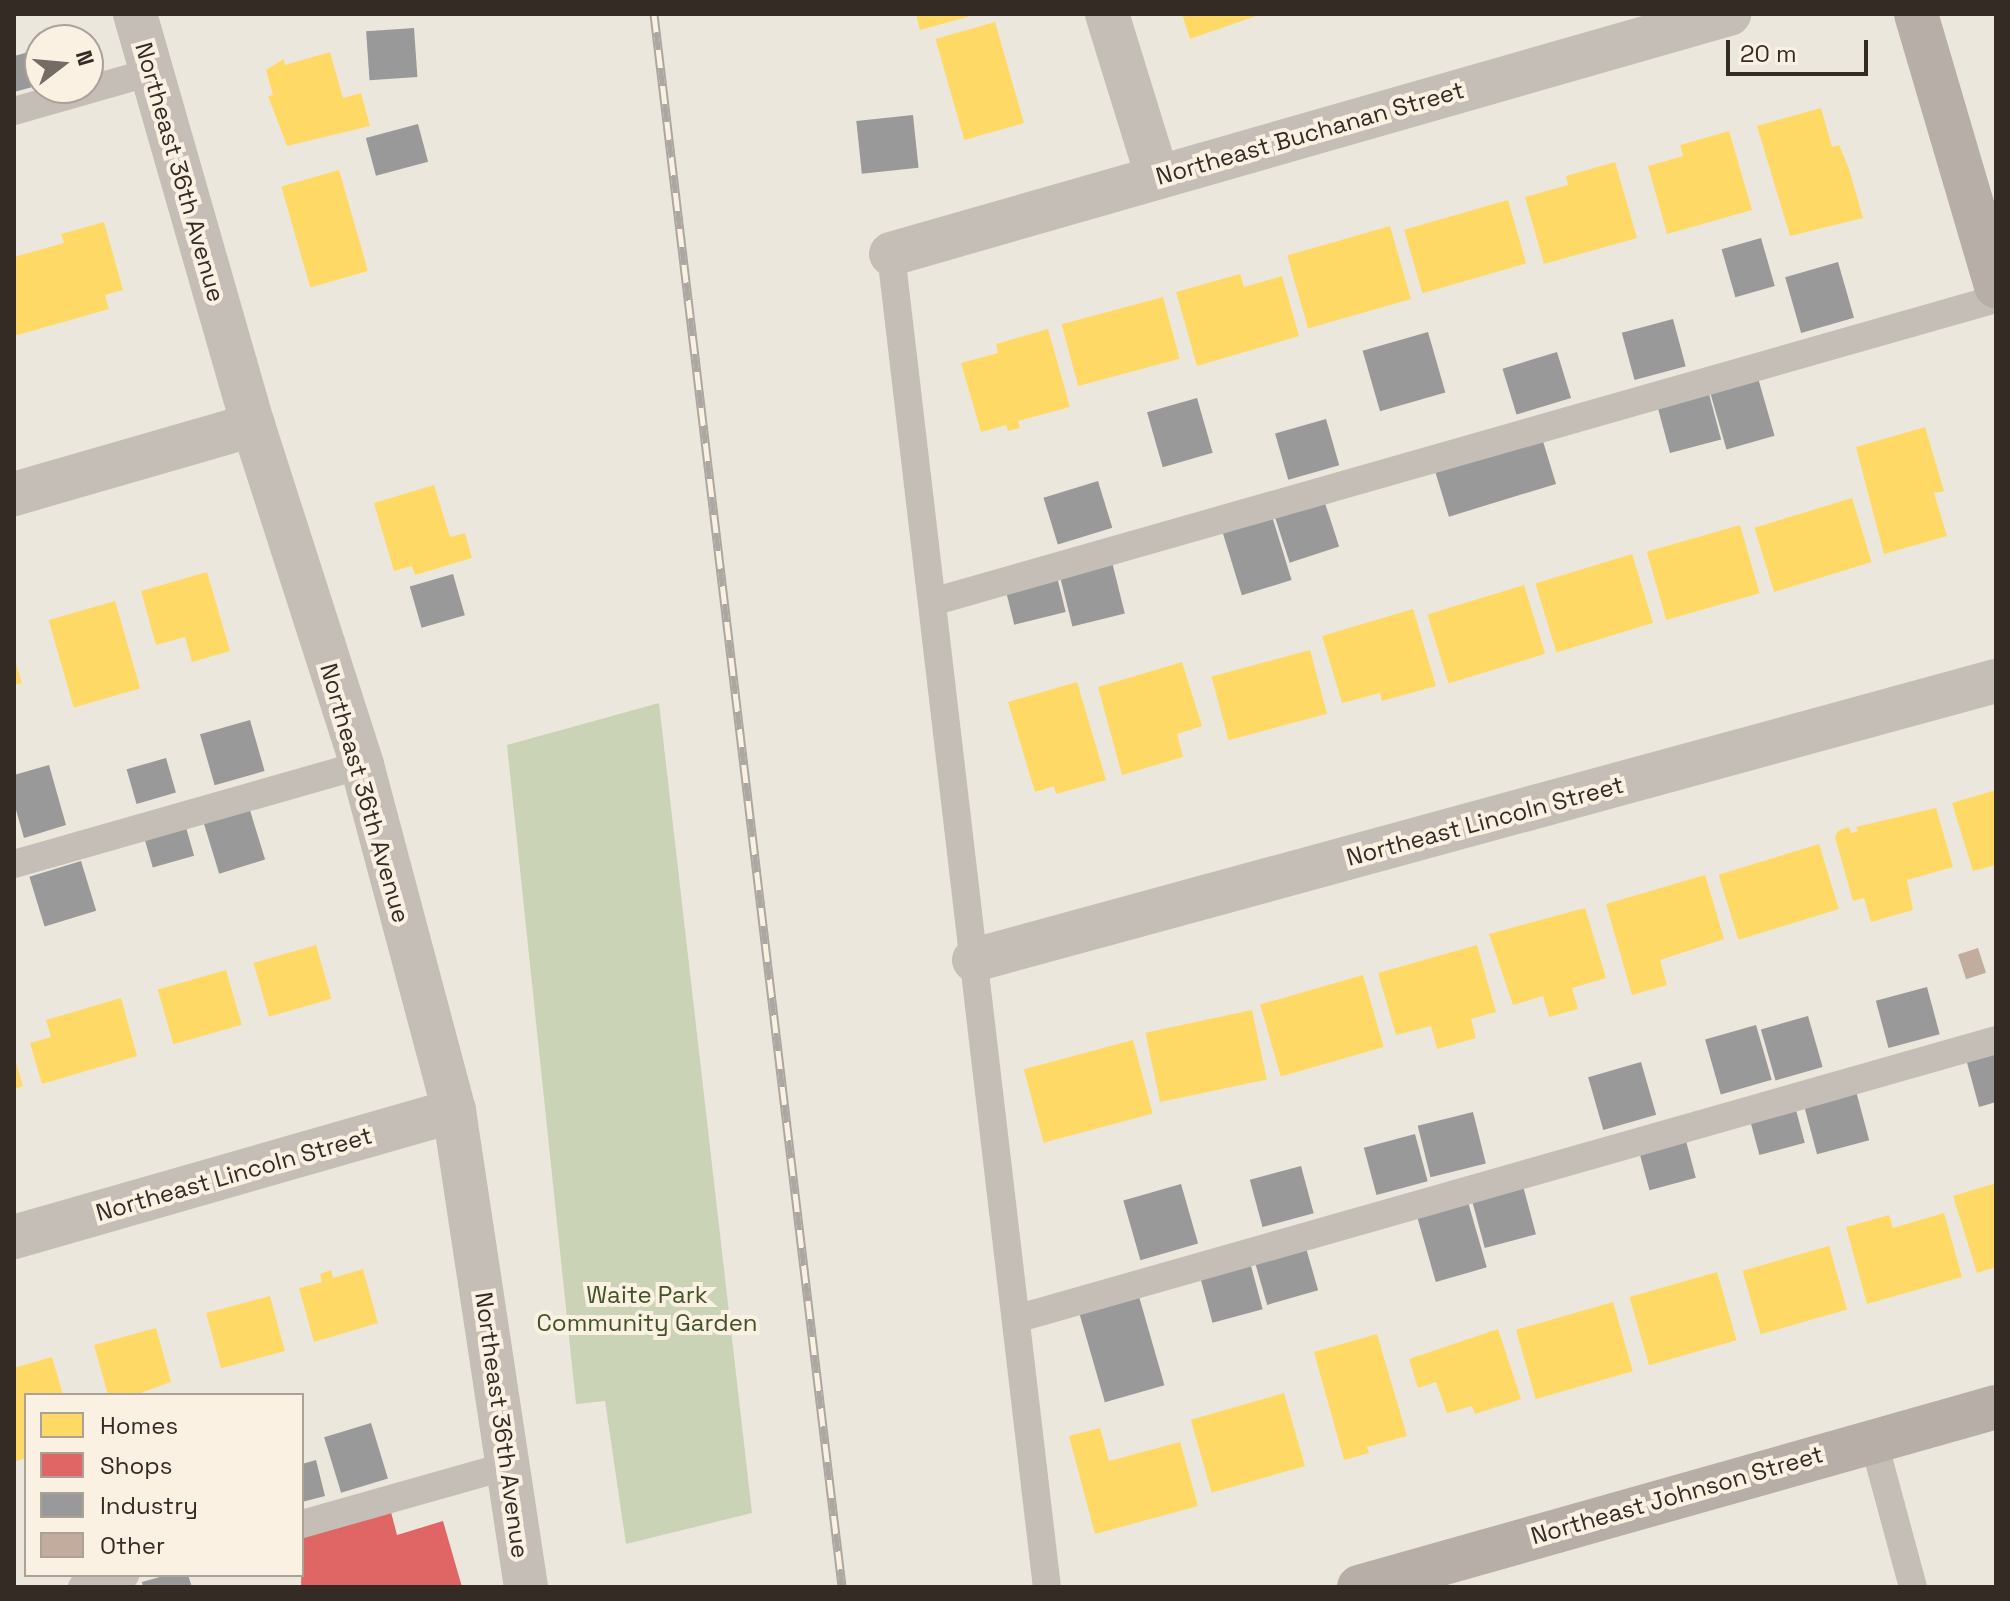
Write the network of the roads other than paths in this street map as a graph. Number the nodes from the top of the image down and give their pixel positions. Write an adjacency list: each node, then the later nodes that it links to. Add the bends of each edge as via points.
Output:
1 (135, 14): 5 (street, Northeast 36th Avenue)
2 (1107, 14): 7 (street)
3 (1729, 14): 7 (street, Northeast Buchanan Street)
4 (1916, 14): 9 (street)
5 (151, 72): 6 (lane); 11 (street, Northeast 36th Avenue)
6 (14, 111)
7 (1157, 176): 8 (street, Northeast Buchanan Street)
8 (891, 254): 13 (lane)
9 (1996, 286)
10 (1996, 299): 13 (lane)
11 (253, 425): 12 (street); 15 (street, Northeast 36th Avenue)
12 (14, 494)
13 (932, 602): 17 (lane)
14 (1996, 681): 17 (street, Northeast Lincoln Street)
15 (362, 765): 16 (lane); 19 (street, Northeast 36th Avenue)
16 (14, 864)
17 (974, 960): 21 (lane)
18 (1996, 1040): 21 (lane)
19 (454, 1111): 20 (street, Northeast Lincoln Street); 24 (street, Northeast 36th Avenue)
20 (14, 1237)
21 (1019, 1318): 30 (lane)
22 (1996, 1407): 23 (street, Northeast Johnson Street)
23 (1873, 1439): 27 (street, Northeast Johnson Street); 32 (lane)
24 (510, 1465): 25 (lane); 29 (street, Northeast 36th Avenue)
25 (304, 1523)
26 (118, 1577): 28 (lane)
27 (1429, 1577): 31 (street, Northeast Johnson Street)
28 (82, 1587)
29 (526, 1587)
30 (1047, 1587)
31 (1359, 1587)
32 (1913, 1587)

